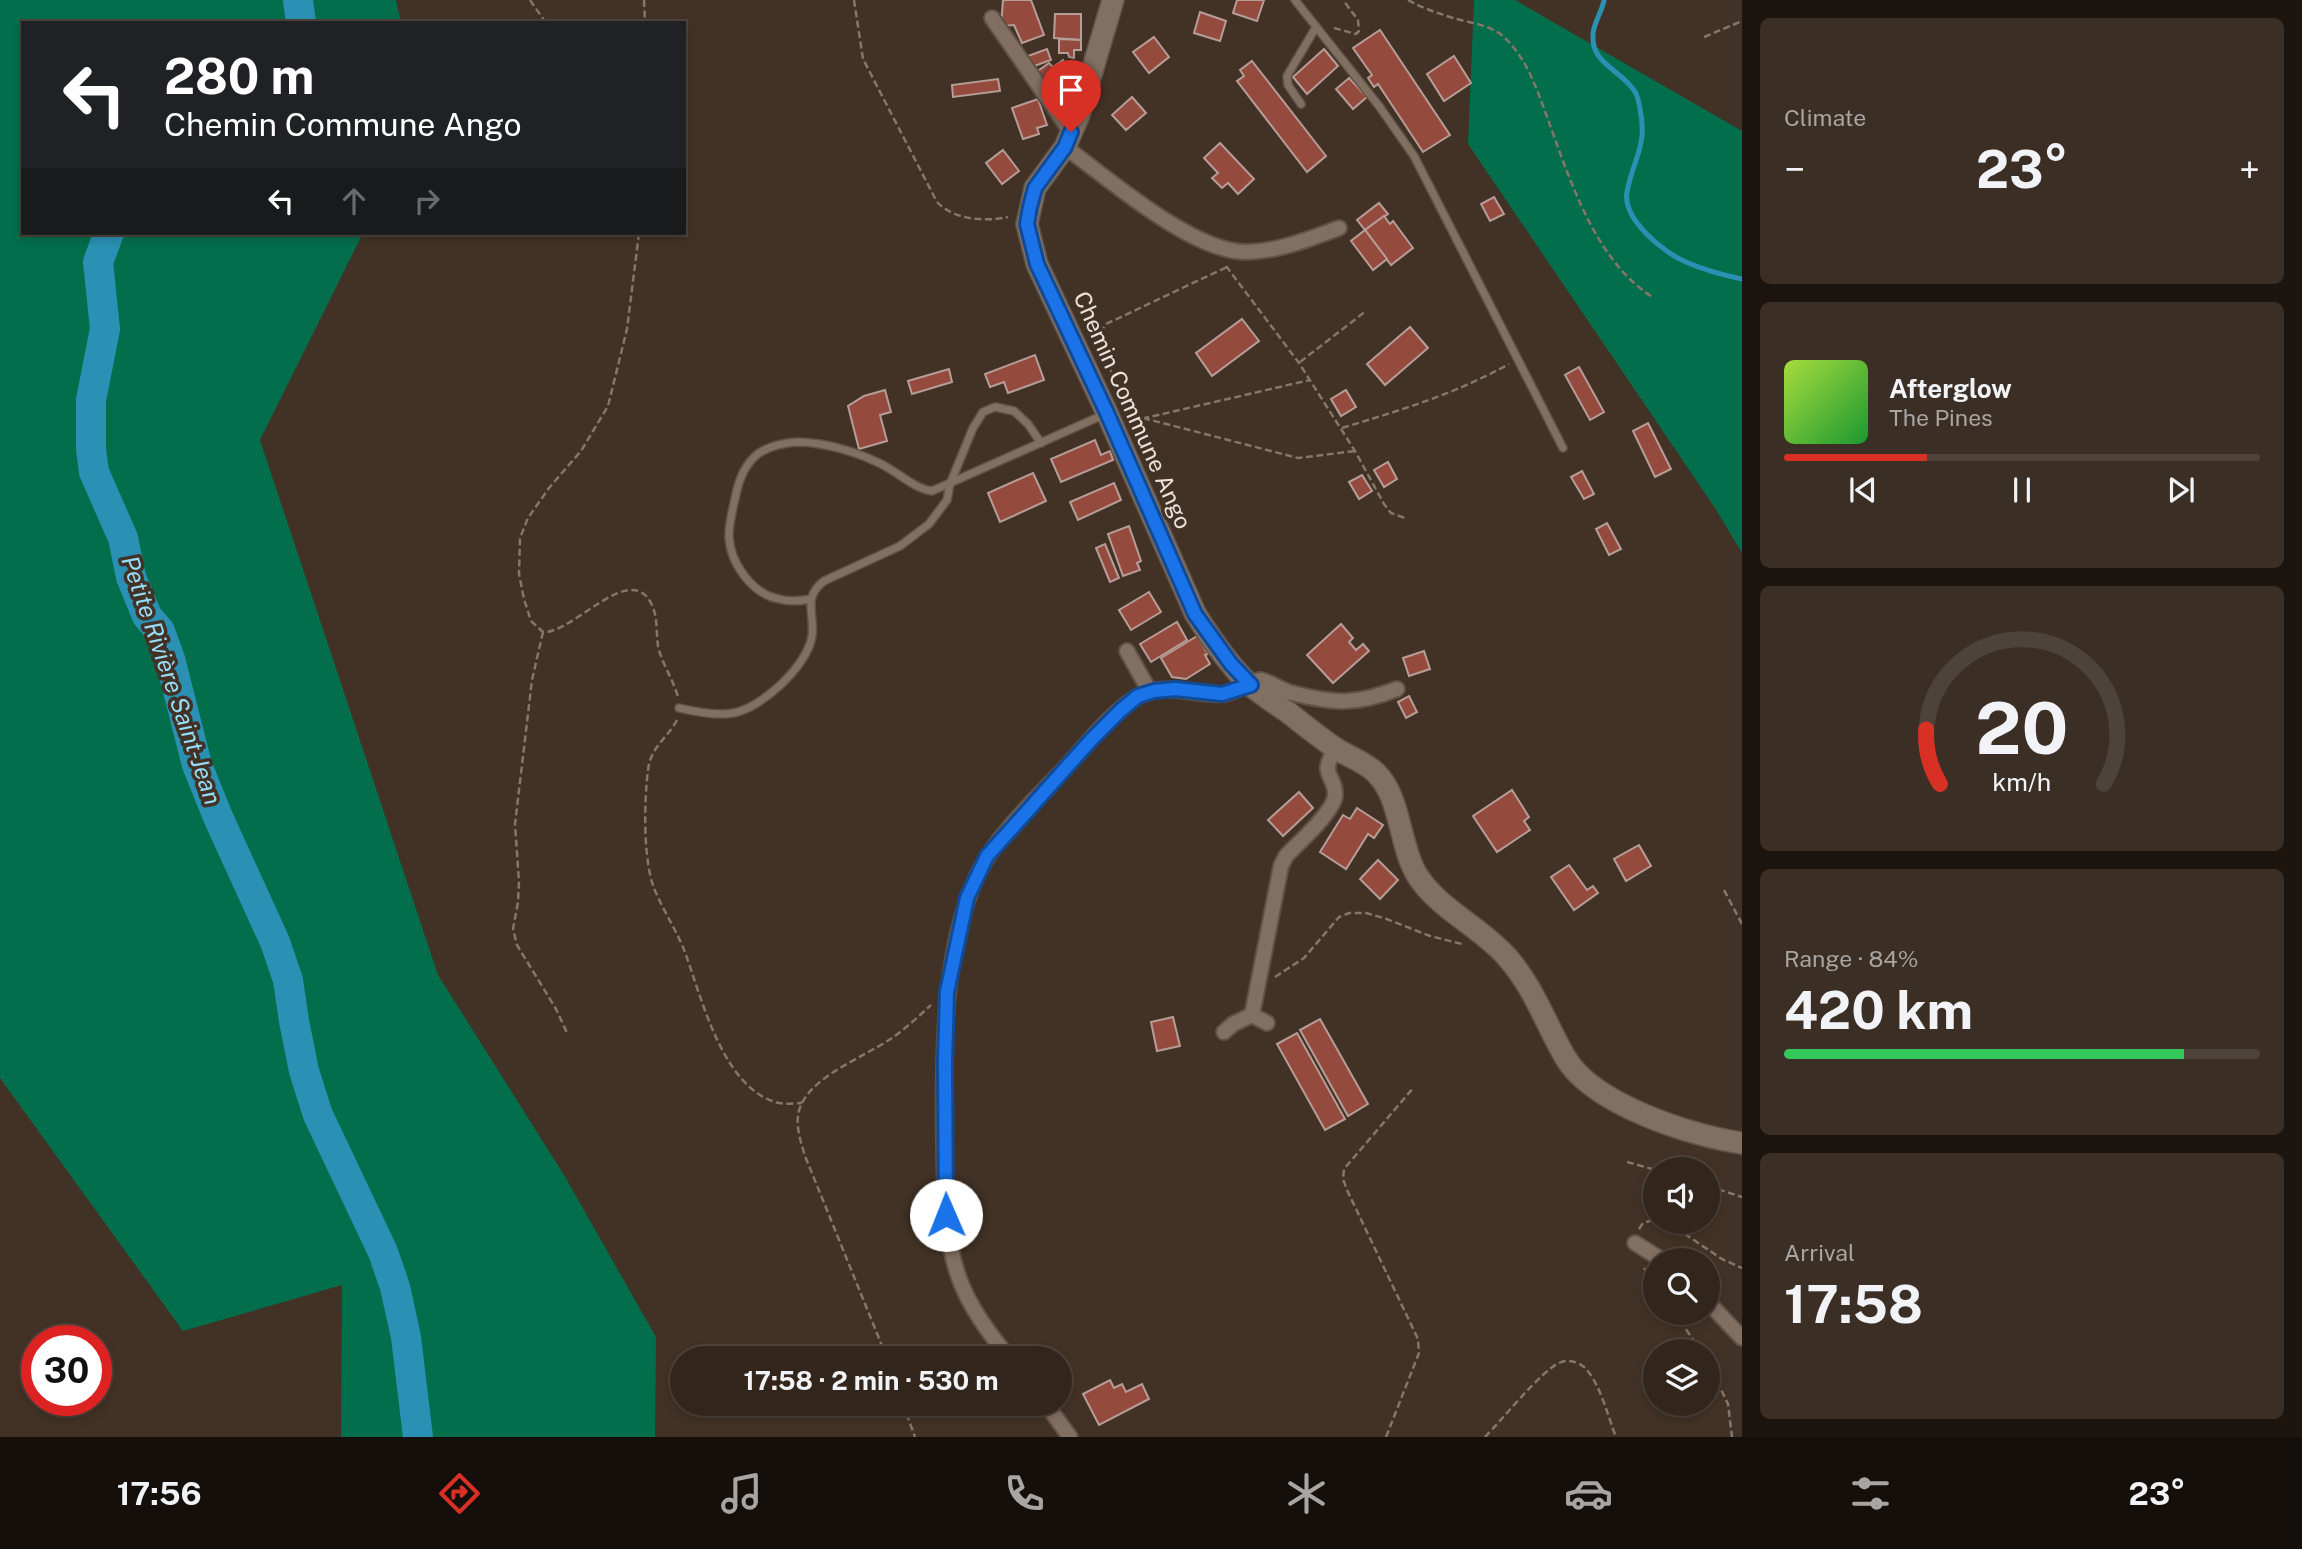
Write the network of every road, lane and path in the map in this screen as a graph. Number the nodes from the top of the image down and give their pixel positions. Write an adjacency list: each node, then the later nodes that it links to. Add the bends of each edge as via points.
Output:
1 (530, 0): 9 (path)
2 (644, 0): 10 (path)
3 (854, 0): 16 (path, via 863,59 937,202 951,215 991,219 1013,216)
4 (1113, 0): 15 (street, Chemin Commune Ango)
5 (1295, 0): 12 (lane)
6 (1343, 0): 12 (path, via 1360,25 1356,34)
7 (1408, 0): 21 (path, via 1505,37 1529,68 1575,191 1603,245 1637,288)
8 (992, 19): 15 (street)
9 (545, 21)
10 (645, 21)
11 (1742, 21): 13 (path)
12 (1316, 27): 14 (lane, via 1287,76); 23 (lane, via 1414,156)
13 (1704, 37)
14 (1301, 104)
15 (1068, 140): 16 (street, Chemin Commune Ango, via 1035,188); 19 (street, via 1162,219)
16 (1030, 207): 26 (street, Chemin Commune Ango, via 1027,224 1037,264)
17 (1339, 229): 19 (street, via 1271,249 1245,252)
18 (639, 235): 36 (path, via 626,329 608,406 581,451 528,518 520,538 524,599 531,621)
19 (1209, 245): 20 (path)
20 (1227, 267): 24 (path); 26 (path, via 1106,324 1099,335)
21 (1654, 298)
22 (1366, 311): 24 (path)
23 (1518, 359): 29 (path, via 1436,399); 31 (lane)
24 (1299, 363): 25 (path)
25 (1310, 380): 27 (path); 29 (path)
26 (1117, 411): 30 (lane); 38 (street, Chemin Commune Ango, via 1195,614)
27 (1143, 418): 28 (path); 32 (path, via 1298,458)
28 (1132, 421)
29 (1341, 429): 32 (path)
30 (1041, 443): 33 (lane); 33 (lane, via 1014,411 995,407 983,412)
31 (1563, 448)
32 (1355, 451): 34 (path, via 1384,505)
33 (950, 484): 35 (lane, via 947,500 929,524 900,546 824,581 814,589); 35 (lane, via 923,490 877,461 821,444 796,442 758,454 744,468 736,492 729,538 734,560 760,592 776,599)
34 (1405, 518)
35 (811, 600): 41 (lane, via 812,637 805,654 795,671 771,691 734,713)
36 (543, 632): 41 (path, via 556,631 618,592 637,590 654,611 659,648); 51 (path, via 532,680 515,824 519,882 513,929 517,945)
37 (1127, 651): 40 (street)
38 (1251, 685): 39 (street, via 1261,680 1291,692 1347,702); 40 (street, via 1222,694 1175,689); 42 (street, Chemin Commune Ango)
39 (1397, 689)
40 (1150, 692): 47 (street, via 1113,717 987,856 967,898)
41 (679, 708): 53 (path, via 675,724 657,745 648,768 647,857 653,886 680,938 709,1022 734,1067 760,1095 776,1103)
42 (1336, 749): 46 (street, via 1328,765 1333,803 1281,866); 54 (street, Chemin Commune Ango, via 1366,765 1383,781 1417,875 1441,903 1508,958 1566,1060 1581,1076 1631,1109)
43 (1724, 890): 44 (path)
44 (1742, 924)
45 (1461, 944): 46 (path, via 1367,913 1349,913 1339,917 1304,958)
46 (1257, 986): 48 (street)
47 (947, 992): 53 (path, via 891,1039 824,1079); 66 (street, via 944,1134 950,1247 970,1303)
48 (1252, 1015): 49 (street); 50 (street)
49 (1267, 1023)
50 (1224, 1032)
51 (568, 1035)
52 (1415, 1087): 72 (path, via 1343,1174 1418,1339 1419,1353)
53 (802, 1104): 65 (path, via 798,1123 804,1156)
54 (1742, 1143)
55 (1627, 1162): 56 (path)
56 (1643, 1166)
57 (1720, 1190): 58 (path)
58 (1742, 1197)
59 (1685, 1234): 62 (path)
60 (1634, 1243): 61 (street)
61 (1643, 1248)
62 (1742, 1268)
63 (1720, 1315): 64 (street)
64 (1742, 1338)
65 (882, 1346)
66 (999, 1346)
67 (1720, 1387): 75 (path, via 1728,1404)
68 (907, 1416): 70 (path)
69 (1055, 1416): 71 (street)
70 (915, 1437)
71 (1070, 1437)
72 (1386, 1437)
73 (1485, 1437): 74 (path, via 1548,1371 1572,1361 1594,1380)
74 (1616, 1437)
75 (1732, 1437)

